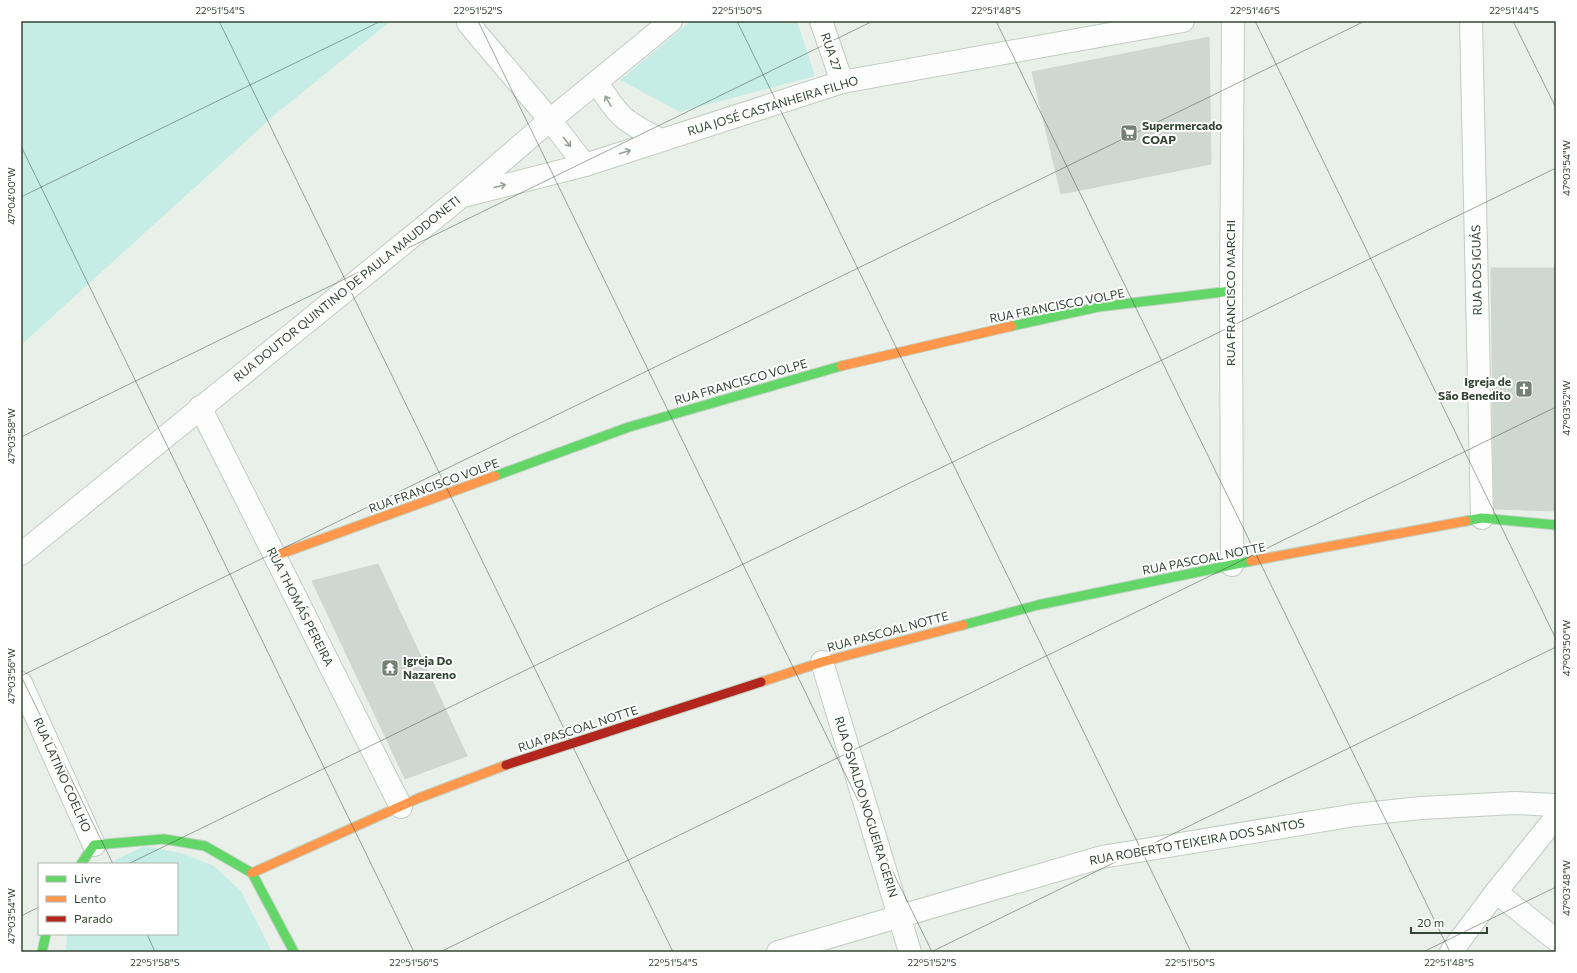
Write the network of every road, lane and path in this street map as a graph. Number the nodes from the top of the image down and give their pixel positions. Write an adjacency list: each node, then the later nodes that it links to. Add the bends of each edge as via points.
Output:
1 (670, 21): 7 (street, RUA DOUTOR QUINTINO DE PAULA MAUDDONETI)
2 (821, 21): 8 (street, RUA 27)
3 (1183, 21): 8 (street, RUA JOSÉ CASTANHEIRA FILHO)
4 (1233, 21): 13 (street, RUA FRANCISCO MARCHI)
5 (1471, 21): 15 (street, RUA DOS IGUÁS)
6 (468, 23): 9 (street)
7 (597, 82): 9 (street, RUA DOUTOR QUINTINO DE PAULA MAUDDONETI); 10 (street, one-way to 7, via 630,125 612,108)
8 (842, 82): 10 (street, RUA JOSÉ CASTANHEIRA FILHO)
9 (550, 120): 11 (street, one-way to 11); 12 (street, RUA DOUTOR QUINTINO DE PAULA MAUDDONETI)
10 (661, 140): 11 (street, RUA JOSÉ CASTANHEIRA FILHO, one-way to 10)
11 (585, 165): 12 (street, RUA JOSÉ CASTANHEIRA FILHO, one-way to 11)
12 (462, 196): 14 (street, RUA DOUTOR QUINTINO DE PAULA MAUDDONETI)
13 (1231, 291): 18 (street, RUA FRANCISCO VOLPE, via 1098,307 862,360 629,427); 19 (street, RUA FRANCISCO MARCHI)
14 (200, 407): 17 (street, RUA DOUTOR QUINTINO DE PAULA MAUDDONETI); 18 (street, RUA THOMÁS PEREIRA)
15 (1482, 518): 16 (street, RUA PASCOAL NOTTE); 19 (street, RUA PASCOAL NOTTE)
16 (1556, 525)
17 (21, 554)
18 (275, 556): 23 (street, RUA THOMÁS PEREIRA)
19 (1232, 565): 20 (street, RUA PASCOAL NOTTE, via 1038,605)
20 (822, 662): 23 (street, RUA PASCOAL NOTTE, via 506,765); 29 (street, RUA OSVALDO NOGUEIRA GERIN)
21 (21, 683): 25 (street, RUA LATINO COELHO)
22 (1556, 806): 29 (street, RUA ROBERTO TEIXEIRA DOS SANTOS, via 1515,803 1355,814 1109,856)
23 (400, 807): 27 (street, RUA PASCOAL NOTTE)
24 (1556, 817): 28 (street)
25 (94, 845): 26 (street, RUA LATINO COELHO); 27 (street, RUA LATINO COELHO, via 164,839 205,846)
26 (82, 863)
27 (252, 872): 33 (street)
28 (1496, 892): 31 (street); 36 (street)
29 (899, 917): 34 (street, RUA ROBERTO TEIXEIRA DOS SANTOS); 35 (street, RUA OSVALDO NOGUEIRA GERIN)
30 (46, 935): 32 (street)
31 (1556, 940)
32 (42, 952)
33 (294, 952)
34 (778, 952)
35 (910, 952)
36 (1451, 952)

